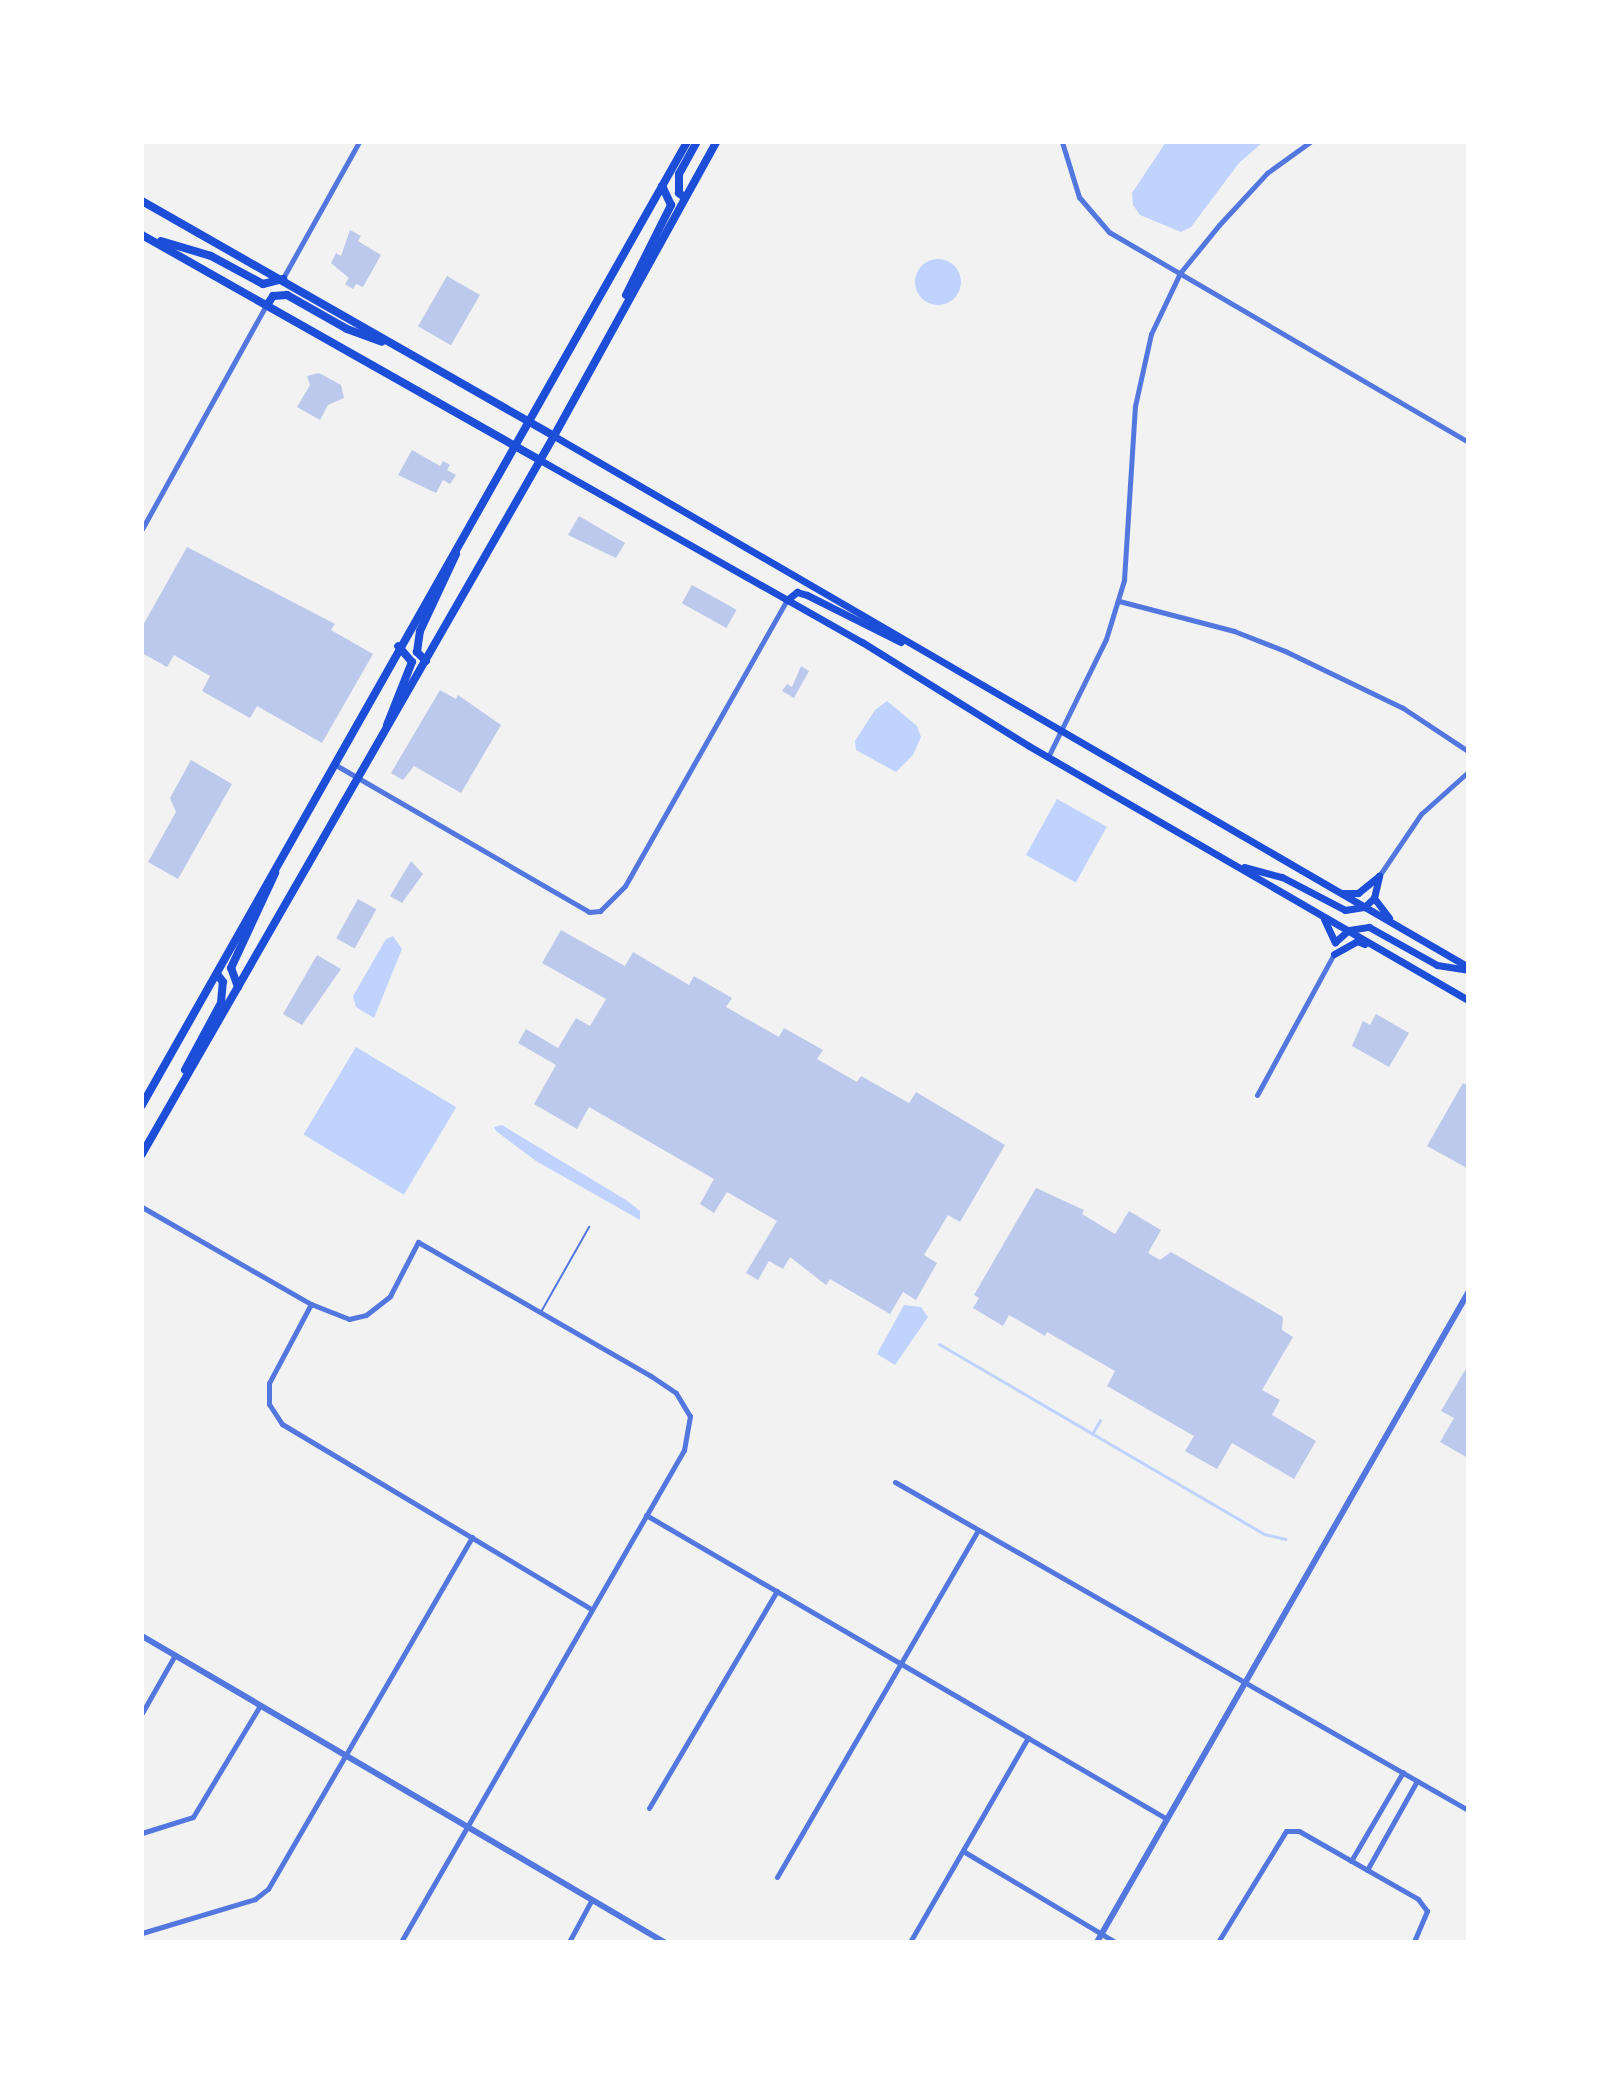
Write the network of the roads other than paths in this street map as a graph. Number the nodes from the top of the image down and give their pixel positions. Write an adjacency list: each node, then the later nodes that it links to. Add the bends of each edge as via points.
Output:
1 (359, 142): 12 (street)
2 (687, 142): 7 (main road)
3 (697, 142): 8 (main road, via 679,174 679,193)
4 (716, 142): 8 (main road)
5 (1062, 142): 11 (street, via 1088,212 1109,232)
6 (1310, 142): 11 (street, via 1238,202)
7 (662, 186): 14 (main road, via 671,205 633,275); 16 (main road)
8 (685, 198): 14 (main road)
9 (142, 201): 12 (main road)
10 (143, 236): 12 (main road, via 211,256 263,284); 13 (main road)
11 (1180, 273): 18 (street); 24 (street, via 1151,334 1135,406 1127,559)
12 (283, 279): 15 (main road)
13 (267, 305): 15 (main road, via 273,296 287,295 347,329); 19 (main road); 21 (street)
14 (615, 325): 17 (main road)
15 (402, 349): 16 (main road)
16 (526, 421): 17 (main road); 19 (main road)
17 (554, 436): 20 (main road); 25 (main road)
18 (1468, 442)
19 (512, 445): 20 (main road); 22 (main road)
20 (540, 460): 23 (main road); 27 (main road)
21 (142, 529)
22 (463, 534): 26 (main road); 27 (main road, via 420,631 417,652)
23 (787, 600): 25 (main road, via 797,592 807,595 889,639); 31 (main road); 34 (street, via 611,906 589,912)
24 (1118, 601): 29 (street); 30 (street, via 1234,631 1285,651 1366,688)
25 (909, 644): 29 (main road)
26 (398, 646): 28 (main road, via 412,662); 32 (main road)
27 (426, 661): 28 (main road)
28 (387, 729): 34 (main road)
29 (1061, 732): 31 (street); 38 (main road)
30 (1468, 751)
31 (1048, 757): 36 (main road)
32 (334, 763): 34 (street); 35 (main road)
33 (1468, 772): 37 (street, via 1421,814)
34 (358, 778): 49 (main road)
35 (278, 862): 48 (main road); 49 (main road, via 271,890 231,968)
36 (1233, 864): 40 (main road, via 1282,877 1336,908); 41 (main road)
37 (1379, 876): 38 (main road, via 1358,893); 39 (main road)
38 (1337, 891): 40 (main road)
39 (1374, 898): 40 (main road); 43 (main road)
40 (1364, 907): 43 (main road)
41 (1320, 914): 42 (main road); 44 (main road)
42 (1349, 930): 44 (main road); 45 (main road); 47 (main road, via 1369,927 1437,965)
43 (1406, 931): 47 (main road)
44 (1335, 942): 46 (main road)
45 (1375, 947): 46 (main road, via 1357,941); 50 (main road)
46 (1334, 954): 51 (street)
47 (1468, 969)
48 (217, 974): 52 (main road, via 223,982 221,1003); 53 (main road)
49 (238, 987): 52 (main road)
50 (1468, 1000)
51 (1257, 1095)
52 (175, 1097): 54 (main road)
53 (142, 1105)
54 (142, 1154)
55 (142, 1207): 58 (street)
56 (589, 1227): 59 (lane)
57 (1468, 1293): 69 (street)
58 (311, 1304): 59 (street, via 349,1319 379,1309 418,1242); 63 (street, via 269,1383 274,1414 300,1436)
59 (540, 1313): 61 (street, via 676,1393 690,1416 689,1440)
60 (895, 1482): 62 (street)
61 (646, 1515): 64 (street); 65 (street)
62 (978, 1530): 68 (street); 69 (street)
63 (472, 1537): 65 (street); 73 (street)
64 (777, 1591): 68 (street); 76 (street)
65 (591, 1609): 79 (street)
66 (142, 1636): 67 (street)
67 (175, 1655): 70 (street); 71 (street)
68 (901, 1664): 72 (street); 84 (street)
69 (1244, 1683): 74 (street); 78 (street)
70 (259, 1707): 73 (street); 80 (street, via 193,1817)
71 (142, 1713)
72 (1028, 1738): 78 (street); 81 (street)
73 (345, 1757): 79 (street); 86 (street, via 268,1889 255,1899)
74 (1403, 1772): 75 (street); 82 (street)
75 (1417, 1781): 77 (street); 83 (street)
76 (649, 1808)
77 (1468, 1810)
78 (1167, 1819): 87 (street)
79 (465, 1826): 85 (street); 88 (street)
80 (142, 1833)
81 (963, 1851): 87 (street); 91 (street)
82 (1351, 1861): 83 (street); 94 (street, via 1299,1831 1286,1831)
83 (1367, 1870): 95 (street, via 1418,1899 1427,1911)
84 (777, 1877)
85 (591, 1901): 89 (street); 90 (street)
86 (142, 1933)
87 (1101, 1934): 92 (street); 93 (street)
88 (401, 1942)
89 (569, 1942)
90 (664, 1942)
91 (910, 1942)
92 (1097, 1942)
93 (1115, 1942)
94 (1218, 1942)
95 (1414, 1942)

